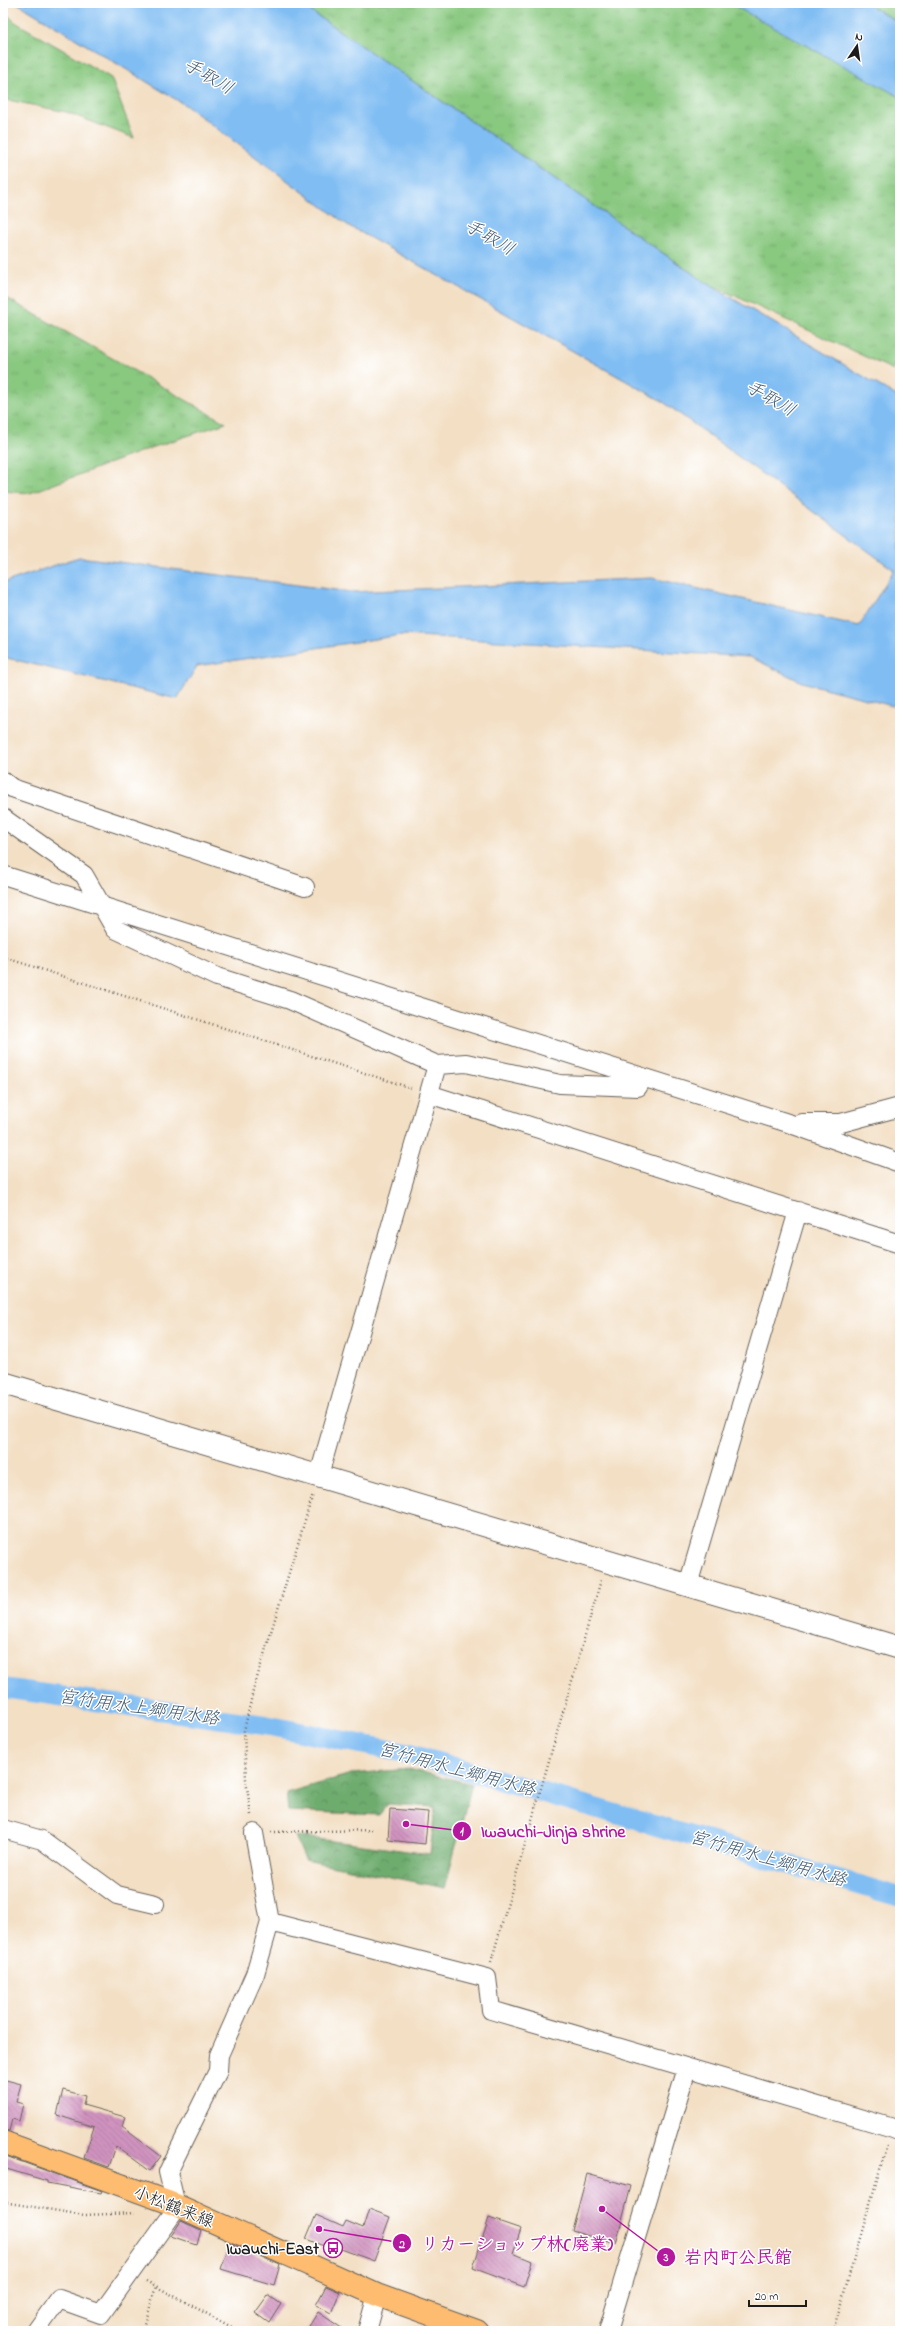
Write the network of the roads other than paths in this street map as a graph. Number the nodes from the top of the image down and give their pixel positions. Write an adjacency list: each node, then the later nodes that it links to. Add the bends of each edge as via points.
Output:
1 (3, 781): 4 (street, via 12,788)
2 (3, 818): 5 (street, via 84,875)
3 (3, 875): 5 (street)
4 (305, 887)
5 (102, 907): 6 (street, via 115,929 217,977 290,1000); 7 (street)
6 (437, 1065): 7 (street, via 466,1063 560,1084 638,1087); 8 (street)
7 (643, 1078): 10 (street)
8 (429, 1094): 12 (street); 15 (street)
9 (900, 1107): 10 (street, via 841,1123)
10 (788, 1123): 11 (street)
11 (900, 1163)
12 (798, 1210): 13 (street); 16 (street)
13 (900, 1244)
14 (3, 1383): 15 (street)
15 (318, 1475): 16 (street)
16 (688, 1585): 17 (street)
17 (900, 1648)
18 (3, 1829): 20 (street, via 42,1840 117,1895)
19 (254, 1833): 21 (street)
20 (155, 1904)
21 (270, 1922): 22 (street, via 487,1978 491,2010); 25 (street, via 255,1974 219,2055 218,2071 168,2172)
22 (687, 2068): 23 (street); 30 (street)
23 (896, 2129)
24 (3, 2142): 25 (main road, 小松鶴来線)
25 (176, 2205): 26 (main road, 小松鶴来線); 27 (street, via 174,2212 101,2314 59,2299)
26 (377, 2295): 28 (street); 29 (main road, 小松鶴来線)
27 (36, 2331)
28 (367, 2331)
29 (477, 2331)
30 (608, 2331)

